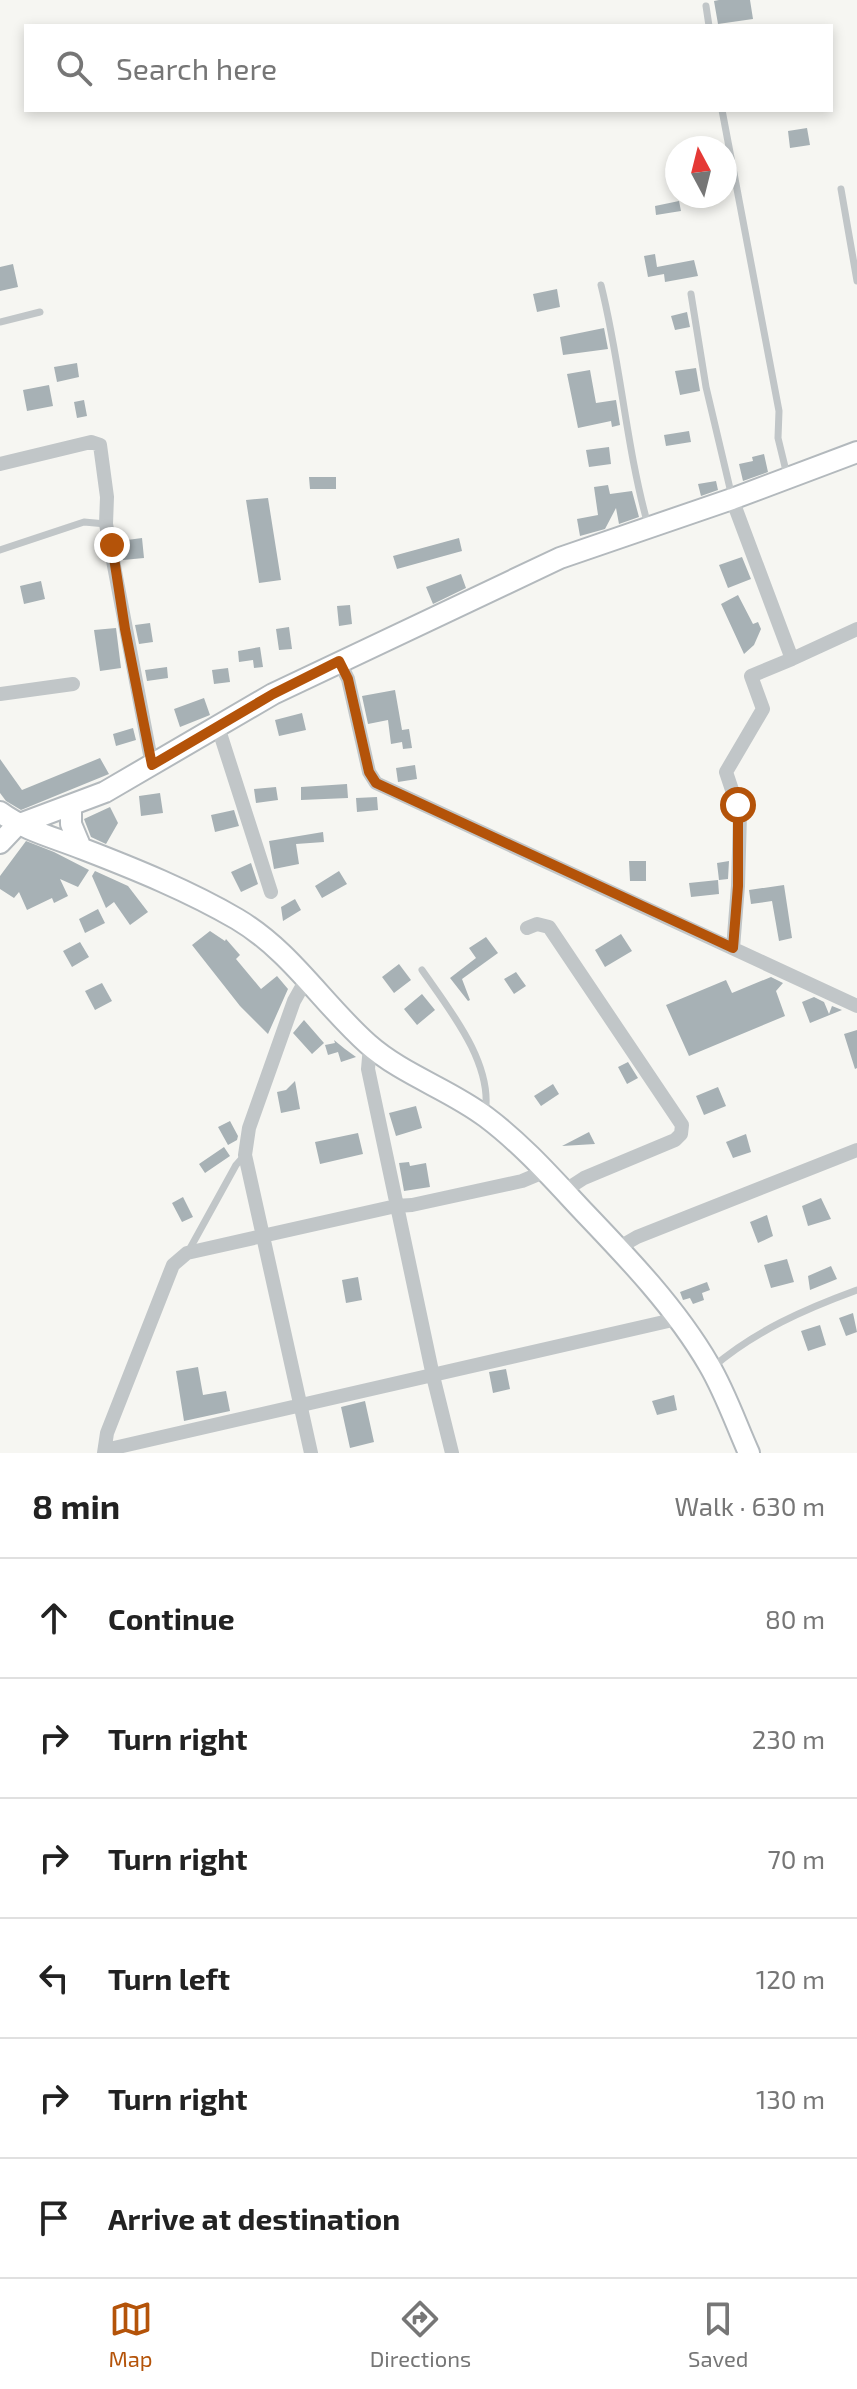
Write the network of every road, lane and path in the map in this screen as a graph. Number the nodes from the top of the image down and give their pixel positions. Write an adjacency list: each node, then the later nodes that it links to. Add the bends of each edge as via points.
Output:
1 (706, 6): 2 (lane)
2 (709, 24)
3 (722, 112): 12 (lane)
4 (841, 189): 5 (lane)
5 (857, 281)
6 (601, 285): 15 (lane)
7 (691, 294): 13 (lane)
8 (40, 312): 9 (lane)
9 (0, 322)
10 (857, 452): 12 (street)
11 (0, 464): 14 (street, via 91,442 100,445)
12 (788, 477): 13 (street)
13 (732, 499): 15 (street); 18 (street)
14 (106, 524): 16 (lane, via 84,522); 23 (street)
15 (649, 528): 19 (street, via 560,558)
16 (0, 550)
17 (857, 629): 18 (street)
18 (792, 659): 31 (street, via 751,676 763,709 726,772 740,814)
19 (339, 661): 22 (street); 31 (street, via 376,783)
20 (73, 684): 21 (street)
21 (0, 694)
22 (218, 727): 23 (street); 29 (street)
23 (152, 765): 24 (street)
24 (71, 806): 26 (street); 28 (street, via 71,824)
25 (0, 812): 26 (street)
26 (17, 825): 27 (street); 28 (street)
27 (0, 843)
28 (81, 848): 33 (street, via 237,919 267,938)
29 (271, 892)
30 (527, 928): 40 (street, via 549,927 682,1125 675,1140)
31 (733, 948): 34 (street)
32 (422, 970): 36 (lane, via 470,1040 488,1098)
33 (307, 978): 35 (street, via 332,1011); 38 (street, via 249,1128)
34 (857, 1006)
35 (370, 1046): 36 (street); 41 (street, via 368,1069)
36 (485, 1116): 39 (street)
37 (857, 1150): 43 (street)
38 (245, 1155): 42 (street); 44 (lane)
39 (546, 1171): 40 (street); 41 (street, via 522,1181)
40 (564, 1191): 43 (street)
41 (396, 1206): 42 (street); 48 (street)
42 (264, 1237): 44 (street); 49 (street)
43 (618, 1248): 46 (street)
44 (187, 1253): 50 (street, via 173,1265)
45 (857, 1290): 47 (lane, via 799,1311)
46 (677, 1319): 47 (street); 48 (street)
47 (711, 1368): 53 (street)
48 (433, 1376): 49 (street); 52 (street)
49 (300, 1405): 50 (street); 51 (street)
50 (104, 1452)
51 (311, 1453)
52 (452, 1453)
53 (749, 1453)

